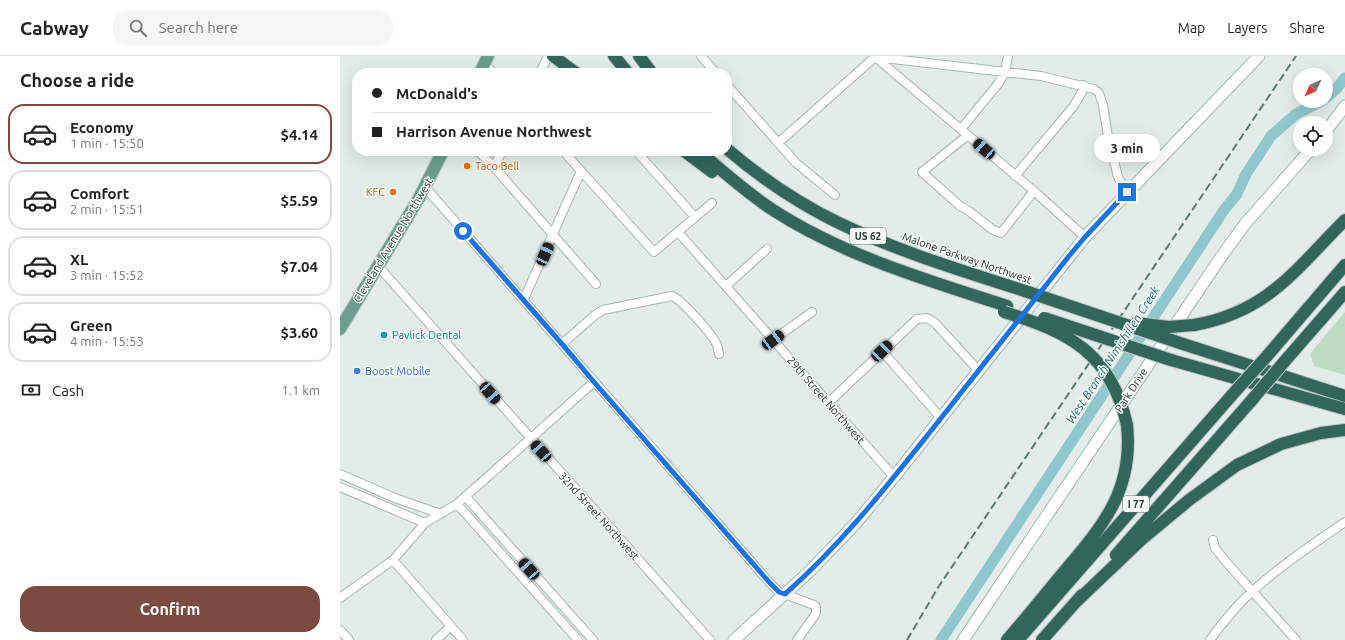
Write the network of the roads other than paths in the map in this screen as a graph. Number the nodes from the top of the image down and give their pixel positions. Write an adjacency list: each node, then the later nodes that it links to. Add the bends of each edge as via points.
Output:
1 (548, 56): 9 (street)
2 (552, 56): 10 (street); 11 (highway)
3 (614, 56): 12 (highway)
4 (639, 56): 13 (highway)
5 (701, 56): 14 (street)
6 (874, 56): 15 (street); 20 (street); 22 (street)
7 (1008, 56): 15 (street)
8 (1259, 56): 37 (street)
9 (542, 68)
10 (563, 68)
11 (569, 68)
12 (624, 68)
13 (648, 68)
14 (712, 68)
15 (1005, 72): 16 (street); 20 (street, via 996,87)
16 (1083, 85): 34 (street, via 1073,107); 37 (street, via 1099,93 1118,177)
17 (732, 91): 22 (street)
18 (1345, 106): 19 (street)
19 (1333, 121)
20 (961, 129): 21 (street)
21 (968, 135): 34 (street); 36 (street, via 922,172 960,206 1001,233)
22 (778, 143): 38 (street, via 796,163)
23 (732, 153): 57 (highway, Malone Parkway Northwest / US 62, bridge, via 773,184 840,224 910,253)
24 (440, 156): 35 (main road, Cleveland Avenue Northwest)
25 (483, 156): 32 (street)
26 (500, 156): 32 (street)
27 (567, 156): 33 (street)
28 (640, 156): 42 (street)
29 (691, 156): 40 (highway, via 727,182)
30 (705, 156): 40 (highway, US 62)
31 (1305, 156): 99 (street, Park Drive, via 1238,233)
32 (494, 168): 45 (street)
33 (581, 171): 44 (street, via 654,252); 45 (street)
34 (1015, 176): 36 (street)
35 (425, 187): 50 (main road, Cleveland Avenue Northwest); 54 (street)
36 (1034, 191): 46 (street)
37 (1127, 192): 46 (street)
38 (834, 195)
39 (712, 203): 42 (street)
40 (772, 209): 56 (highway, US 62, via 810,231 876,261 904,278)
41 (1345, 214): 47 (highway)
42 (695, 217): 44 (street)
43 (1345, 220): 47 (highway)
44 (678, 232): 52 (street, 29th Street Northwest)
45 (553, 235): 51 (street); 54 (street)
46 (1085, 237): 65 (street)
47 (1325, 240): 57 (highway, bridge, via 1286,280 1262,298 1247,308 1211,322 1170,327 1146,325)
48 (767, 249): 52 (street)
49 (1345, 265): 101 (highway, I 77, bridge)
50 (378, 266): 59 (main road, Cleveland Avenue Northwest); 74 (street, 32nd Street Northwest)
51 (596, 284)
52 (726, 286): 60 (street, 29th Street Northwest)
53 (1345, 292): 64 (highway, I 77)
54 (524, 299): 61 (street)
55 (1345, 303): 64 (highway, via 1312,340)
56 (1006, 309): 66 (highway, bridge); 100 (highway, bridge, via 1071,339 1087,351 1104,370 1120,402 1126,425 1128,449 1126,473 1110,510 1089,542)
57 (1080, 310): 68 (highway, bridge)
58 (812, 312): 60 (street)
59 (340, 329)
60 (773, 340): 69 (street, 29th Street Northwest)
61 (562, 344): 63 (street, via 603,310 672,296 679,299 697,318 717,344); 67 (street)
62 (882, 351): 65 (street, via 913,321 927,318 935,323); 69 (street); 72 (street)
63 (719, 354)
64 (1287, 359): 88 (highway, I 77, bridge)
65 (979, 370): 72 (street)
66 (1206, 371): 70 (highway); 71 (highway, via 1295,402)
67 (594, 382): 74 (street); 86 (street, via 769,582)
68 (1345, 396)
69 (828, 403): 76 (street, 29th Street Northwest)
70 (1345, 409)
71 (1345, 416)
72 (941, 418): 76 (street)
73 (1345, 430): 88 (highway, via 1320,433 1286,442 1237,465 1141,540)
74 (530, 439): 78 (street); 96 (street, 32nd Street Northwest)
75 (340, 474): 80 (street, via 395,498)
76 (894, 477): 86 (street, via 837,544)
77 (340, 487): 82 (street)
78 (466, 497): 79 (street); 95 (street)
79 (458, 504): 80 (street); 94 (street)
80 (441, 514): 82 (street)
81 (1345, 522): 85 (street, via 1284,565)
82 (425, 523): 84 (street)
83 (1213, 540): 85 (street, via 1218,552)
84 (393, 560): 87 (street); 89 (street)
85 (1253, 592): 103 (street); 104 (street)
86 (785, 594): 97 (street); 98 (street, via 817,608 815,615)
87 (340, 598)
88 (1077, 601): 102 (highway, I 77)
89 (451, 626): 92 (street); 93 (street)
90 (340, 630): 91 (street)
91 (349, 640)
92 (436, 640)
93 (463, 640)
94 (578, 640)
95 (593, 640)
96 (710, 640)
97 (734, 640)
98 (797, 640)
99 (963, 640)
100 (1007, 640)
101 (1018, 640)
102 (1042, 640)
103 (1210, 640)
104 (1296, 640)

